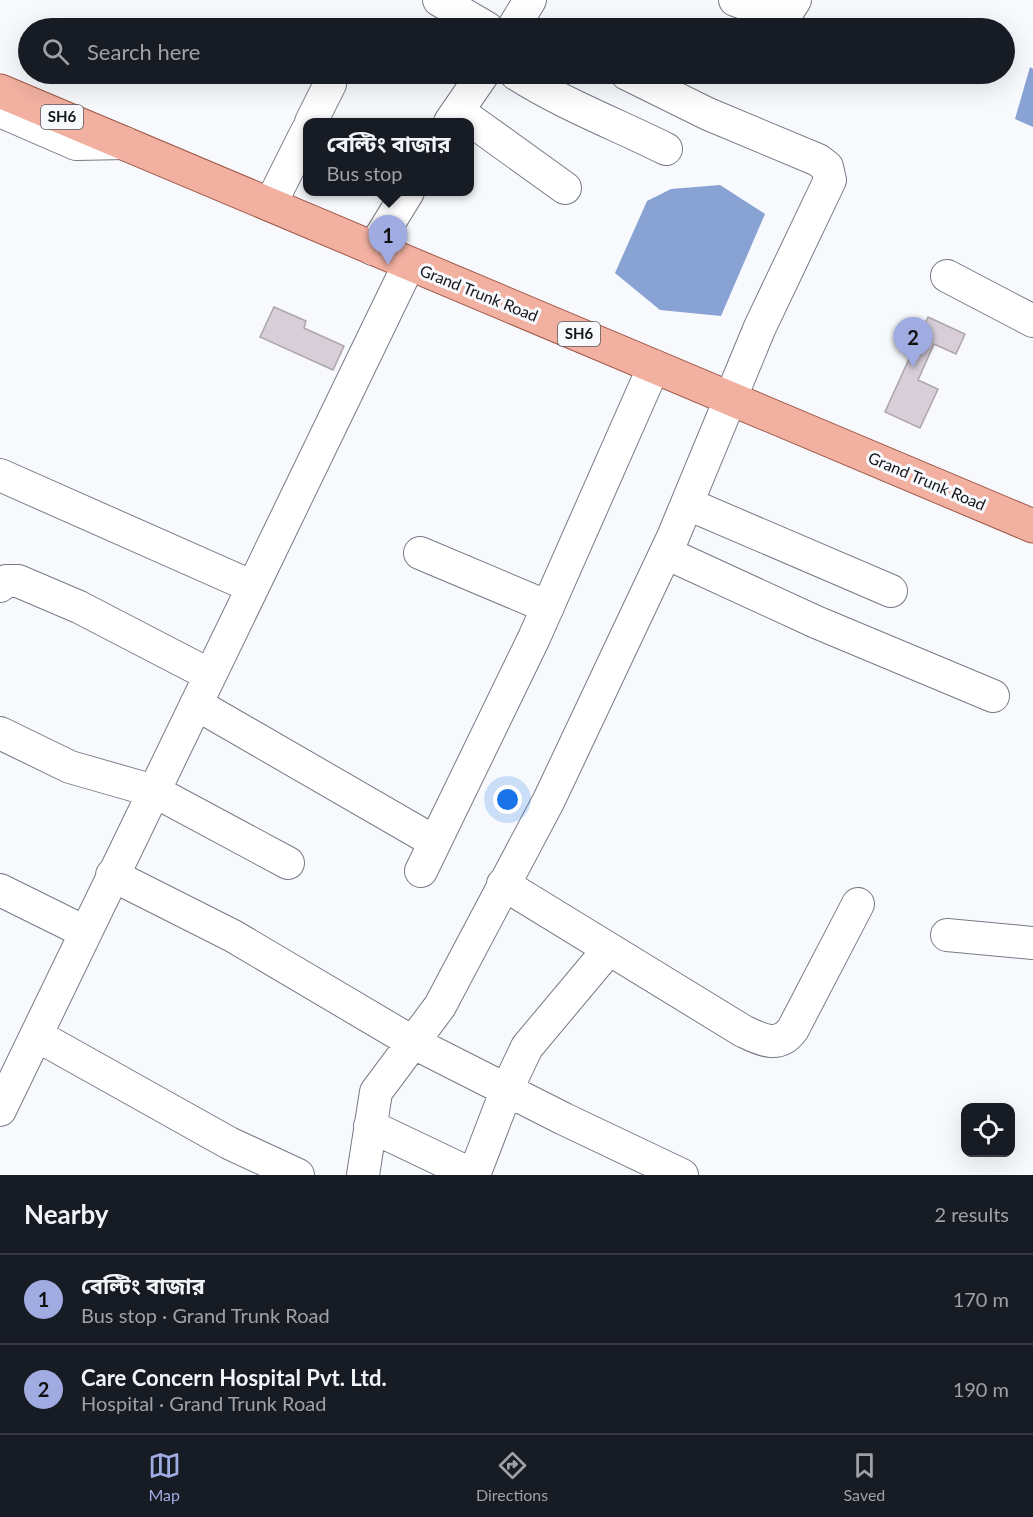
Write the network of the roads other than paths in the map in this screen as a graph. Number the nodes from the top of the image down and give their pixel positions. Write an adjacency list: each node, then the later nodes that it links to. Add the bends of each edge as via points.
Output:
1 (440, 0): 4 (street)
2 (735, 0): 3 (street, via 777,14 788,11)
3 (795, 0)
4 (470, 18)
5 (0, 77): 18 (street, via 139,136)
6 (330, 84): 13 (street)
7 (476, 84): 12 (street)
8 (532, 84): 17 (street, via 561,102)
9 (647, 84): 27 (street, via 818,160 830,172 829,186)
10 (0, 91): 16 (main road, SH6)
11 (0, 111): 16 (street, via 76,144)
12 (454, 117)
13 (313, 118)
14 (474, 130): 19 (street)
15 (303, 139): 21 (street)
16 (124, 144): 18 (main road, Grand Trunk Road / SH6)
17 (666, 149)
18 (159, 158): 21 (main road, Grand Trunk Road / SH6)
19 (565, 189)
20 (406, 196): 22 (street)
21 (270, 205): 22 (main road, Grand Trunk Road / SH6)
22 (373, 249): 23 (main road, Grand Trunk Road / SH6)
23 (409, 264): 26 (main road, Grand Trunk Road / SH6); 34 (street)
24 (947, 276): 25 (street)
25 (1033, 321)
26 (654, 366): 27 (main road, Grand Trunk Road / SH6); 36 (street)
27 (730, 397): 29 (street); 30 (main road, Grand Trunk Road / SH6)
28 (0, 476): 34 (street)
29 (688, 504): 32 (street); 35 (street)
30 (1033, 526)
31 (420, 553): 36 (street)
32 (666, 553): 38 (street, via 816,622); 46 (street, via 554,790)
33 (0, 586): 37 (street, via 6,581 18,581 69,602)
34 (253, 587): 37 (street)
35 (891, 591)
36 (548, 607): 42 (street)
37 (210, 675): 39 (street)
38 (993, 696)
39 (196, 704): 41 (street); 42 (street)
40 (0, 733): 41 (street, via 70,767)
41 (154, 791): 43 (street); 45 (street)
42 (435, 842): 44 (street)
43 (288, 863)
44 (421, 871)
45 (112, 875): 49 (street); 54 (street, via 254,947)
46 (503, 884): 52 (street); 54 (street, via 440,1006)
47 (0, 890): 49 (street)
48 (858, 904): 52 (street, via 794,1029 782,1041 760,1040 743,1031)
49 (85, 932): 53 (street)
50 (947, 935): 51 (street)
51 (1033, 943)
52 (609, 949): 55 (street, via 527,1047)
53 (36, 1035): 56 (street); 58 (street, via 219,1138)
54 (414, 1043): 55 (street); 57 (street, via 380,1086)
55 (507, 1089): 60 (street); 61 (street)
56 (0, 1110)
57 (370, 1126): 59 (street); 60 (street)
58 (298, 1175)
59 (363, 1175)
60 (473, 1175)
61 (682, 1175)

